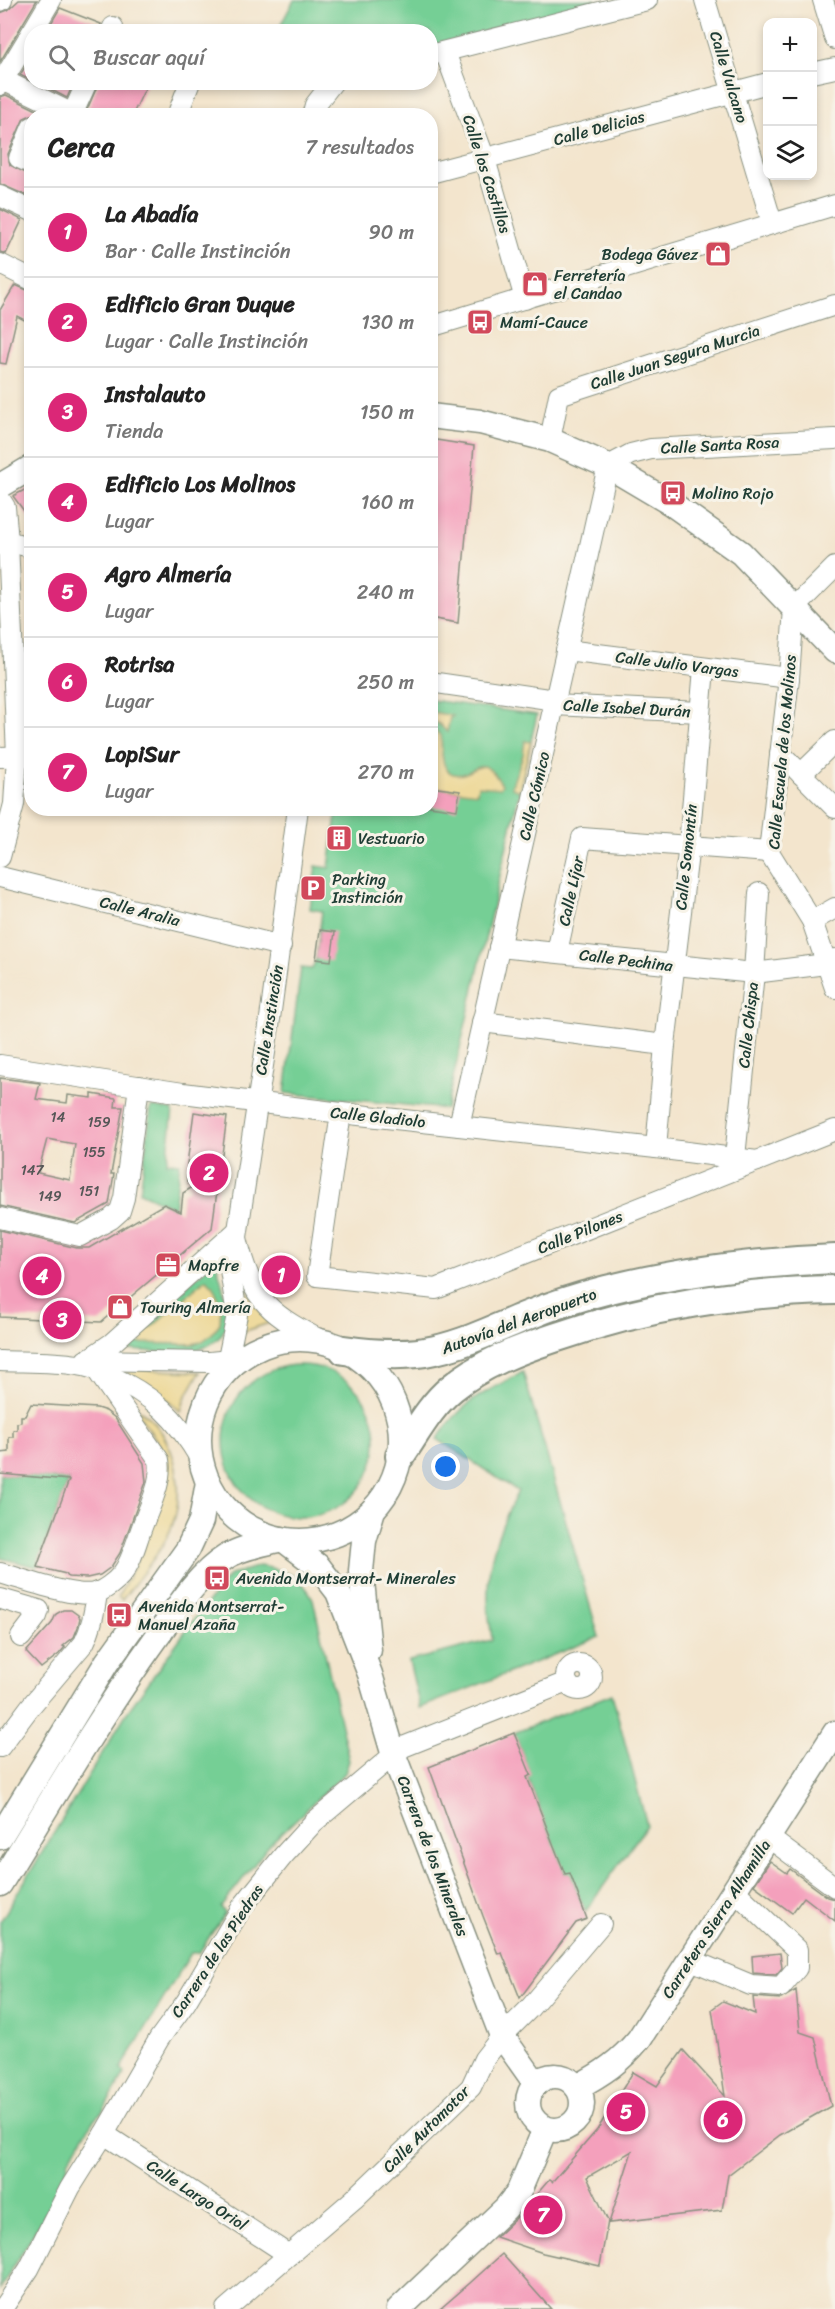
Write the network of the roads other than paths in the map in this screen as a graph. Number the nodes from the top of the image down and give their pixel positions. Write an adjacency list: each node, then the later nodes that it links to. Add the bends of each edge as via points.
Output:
1 (51, 0): 5 (street)
2 (647, 0): 8 (street)
3 (705, 0): 16 (street, Calle Vulcano)
4 (823, 0): 6 (street)
5 (37, 24)
6 (835, 39)
7 (24, 45): 11 (street)
8 (438, 53): 22 (street, Calle los Castillos)
9 (835, 69): 10 (street)
10 (817, 72)
11 (1, 82): 17 (street)
12 (763, 84): 16 (street, Calle Delicias)
13 (84, 90): 18 (street)
14 (187, 90): 19 (street)
15 (328, 90): 20 (street)
16 (733, 91): 22 (street, Calle Delicias); 28 (street, Calle Vulcano)
17 (39, 108)
18 (77, 108)
19 (180, 108)
20 (315, 108)
21 (24, 146): 23 (street, via 19,158)
22 (485, 159): 24 (street, Calle Delicias); 31 (street, Calle los Castillos)
23 (24, 160)
24 (438, 171)
25 (0, 196): 27 (street)
26 (835, 205): 28 (street)
27 (24, 207)
28 (772, 223): 31 (street)
29 (0, 264): 30 (street)
30 (24, 276)
31 (525, 299): 33 (street)
32 (835, 305): 36 (street, Calle Juan Segura Murcia, via 559,395)
33 (438, 325)
34 (438, 417): 36 (main road, via 480,422)
35 (835, 439): 37 (street, Calle Santa Rosa, via 651,449)
36 (550, 440): 37 (main road)
37 (608, 466): 44 (main road, via 732,546); 46 (street, Calle Cómico)
38 (24, 471): 39 (main road)
39 (0, 486)
40 (0, 499): 41 (street, via 5,507)
41 (8, 541): 42 (street); 45 (street)
42 (24, 546)
43 (835, 567): 44 (street)
44 (794, 608): 47 (main road); 49 (street, Calle Escuela de los Molinos)
45 (6, 643): 55 (street)
46 (566, 650): 48 (street, Calle Julio Vargas); 51 (street, Calle Cómico)
47 (835, 651)
48 (704, 668): 49 (street, Calle Julio Vargas); 52 (street, Calle Somontín)
49 (789, 678): 54 (street, Calle Escuela de los Molinos)
50 (438, 683): 51 (street, Calle Isabel Durán)
51 (555, 702): 52 (street, Calle Isabel Durán); 67 (street, Calle Cómico)
52 (700, 712): 59 (street, Calle Somontín)
53 (835, 741): 56 (street)
54 (780, 753): 56 (street); 60 (street, Calle Escuela de los Molinos)
55 (16, 756): 61 (street, via 14,804)
56 (801, 774): 57 (street)
57 (835, 808)
58 (297, 816): 66 (street, Calle Instinción)
59 (688, 845): 60 (street, Calle Líjar); 68 (street, Calle Líjar, via 582,838); 70 (street, Calle Somontín)
60 (769, 852): 65 (street, Calle Escuela de los Molinos)
61 (0, 857)
62 (0, 877): 66 (street, Calle Aralia)
63 (759, 893): 71 (street, Calle Chispa)
64 (835, 908): 65 (street)
65 (812, 921): 69 (street, Calle Escuela de los Molinos)
66 (280, 946): 77 (street, Calle Instinción)
67 (499, 947): 68 (street, Calle Pechina); 73 (street, Calle Cómico)
68 (558, 952): 70 (street, Calle Pechina)
69 (830, 961): 71 (street, Calle Pechina); 72 (street, Calle Escuela de los Molinos)
70 (675, 966): 71 (street, Calle Pechina); 74 (street, Calle Somontín)
71 (754, 973): 82 (street, Calle Chispa)
72 (835, 988)
73 (482, 1022): 74 (street); 79 (street, Calle Cómico)
74 (665, 1045): 81 (street, Calle Somontín)
75 (0, 1065): 76 (street, Calle Gladiolo)
76 (139, 1086): 77 (street, Calle Gladiolo); 84 (street, via 124,1198 116,1216 80,1236)
77 (256, 1103): 78 (street, Calle Gladiolo); 85 (street, Calle Instinción)
78 (341, 1113): 79 (street, Calle Gladiolo); 83 (street, Calle Pilones, via 317,1276 436,1289)
79 (459, 1126): 81 (street, Calle Gladiolo)
80 (835, 1130): 83 (street, Calle Pilones)
81 (656, 1148): 82 (street, Calle Gladiolo)
82 (735, 1157): 83 (street, Calle Gladiolo)
83 (757, 1161)
84 (0, 1218)
85 (237, 1234): 88 (street, Calle Instinción, via 251,1282 265,1305 294,1327); 90 (street, Calle Instinción, via 229,1263 237,1315); 91 (street)
86 (835, 1259): 88 (highway, Autovía del Aeropuerto, via 705,1269 605,1290 434,1351 383,1353)
87 (835, 1290): 92 (highway, Autovía del Aeropuerto, via 701,1300 609,1321 533,1345 489,1364 451,1388)
88 (336, 1347): 90 (main road, via 308,1340 286,1340 260,1348); 92 (main road, via 374,1371 390,1394 400,1429)
89 (0, 1361): 91 (street)
90 (231, 1364): 91 (street); 93 (main road, via 212,1390 201,1417 199,1438)
91 (92, 1365): 93 (street, via 156,1402 178,1426); 97 (street, via 158,1456 160,1466 160,1477 130,1561 121,1575)
92 (400, 1456): 94 (main road, via 388,1489)
93 (204, 1471): 95 (main road, via 218,1499 238,1520 263,1534); 105 (main road, via 201,1521 188,1549 107,1662)
94 (373, 1510): 95 (main road, via 337,1534 306,1541); 100 (main road, Carrera de los Minerales, via 361,1572)
95 (283, 1539): 100 (main road, Carrera de los Minerales, via 318,1566 334,1585); 108 (main road, via 228,1556 194,1589 118,1694)
96 (0, 1573): 97 (street, via 77,1593)
97 (97, 1593): 102 (street, via 84,1643)
98 (1, 1599): 99 (street, via 39,1610)
99 (21, 1637)
100 (370, 1674): 104 (main road, Carrera de los Minerales)
101 (567, 1682): 104 (street, Carrera de las Piedras, via 403,1747)
102 (0, 1747)
103 (831, 1748): 106 (main road, Carretera Sierra Alhamilla)
104 (394, 1755): 112 (main road, Carrera de los Minerales); 116 (street, Carrera de las Piedras, via 314,1822 242,1907)
105 (0, 1837)
106 (768, 1837): 107 (street); 109 (main road, Carretera Sierra Alhamilla)
107 (832, 1878)
108 (0, 1884)
109 (734, 1890): 111 (main road, Carretera Sierra Alhamilla); 111 (street, via 797,1950 797,1968 781,1987 750,1985)
110 (601, 1924): 112 (street, Calle Automotor)
111 (691, 1960): 114 (main road, Carretera Sierra Alhamilla, via 627,2054 610,2069)
112 (502, 2036): 113 (main road, Carrera de los Minerales); 117 (street, Calle Automotor, via 484,2059 471,2087)
113 (536, 2084): 114 (main road, via 557,2076); 115 (main road, via 528,2097 529,2113)
114 (577, 2087): 115 (main road, via 582,2101 579,2116 568,2127)
115 (545, 2129): 120 (main road, via 519,2191)
116 (104, 2134): 117 (street, Calle Largo Oriol); 118 (street, Carrera de las Piedras, via 70,2188 29,2269)
117 (289, 2255): 119 (street, Calle Automotor)
118 (2, 2309)
119 (226, 2309)
120 (399, 2309)

